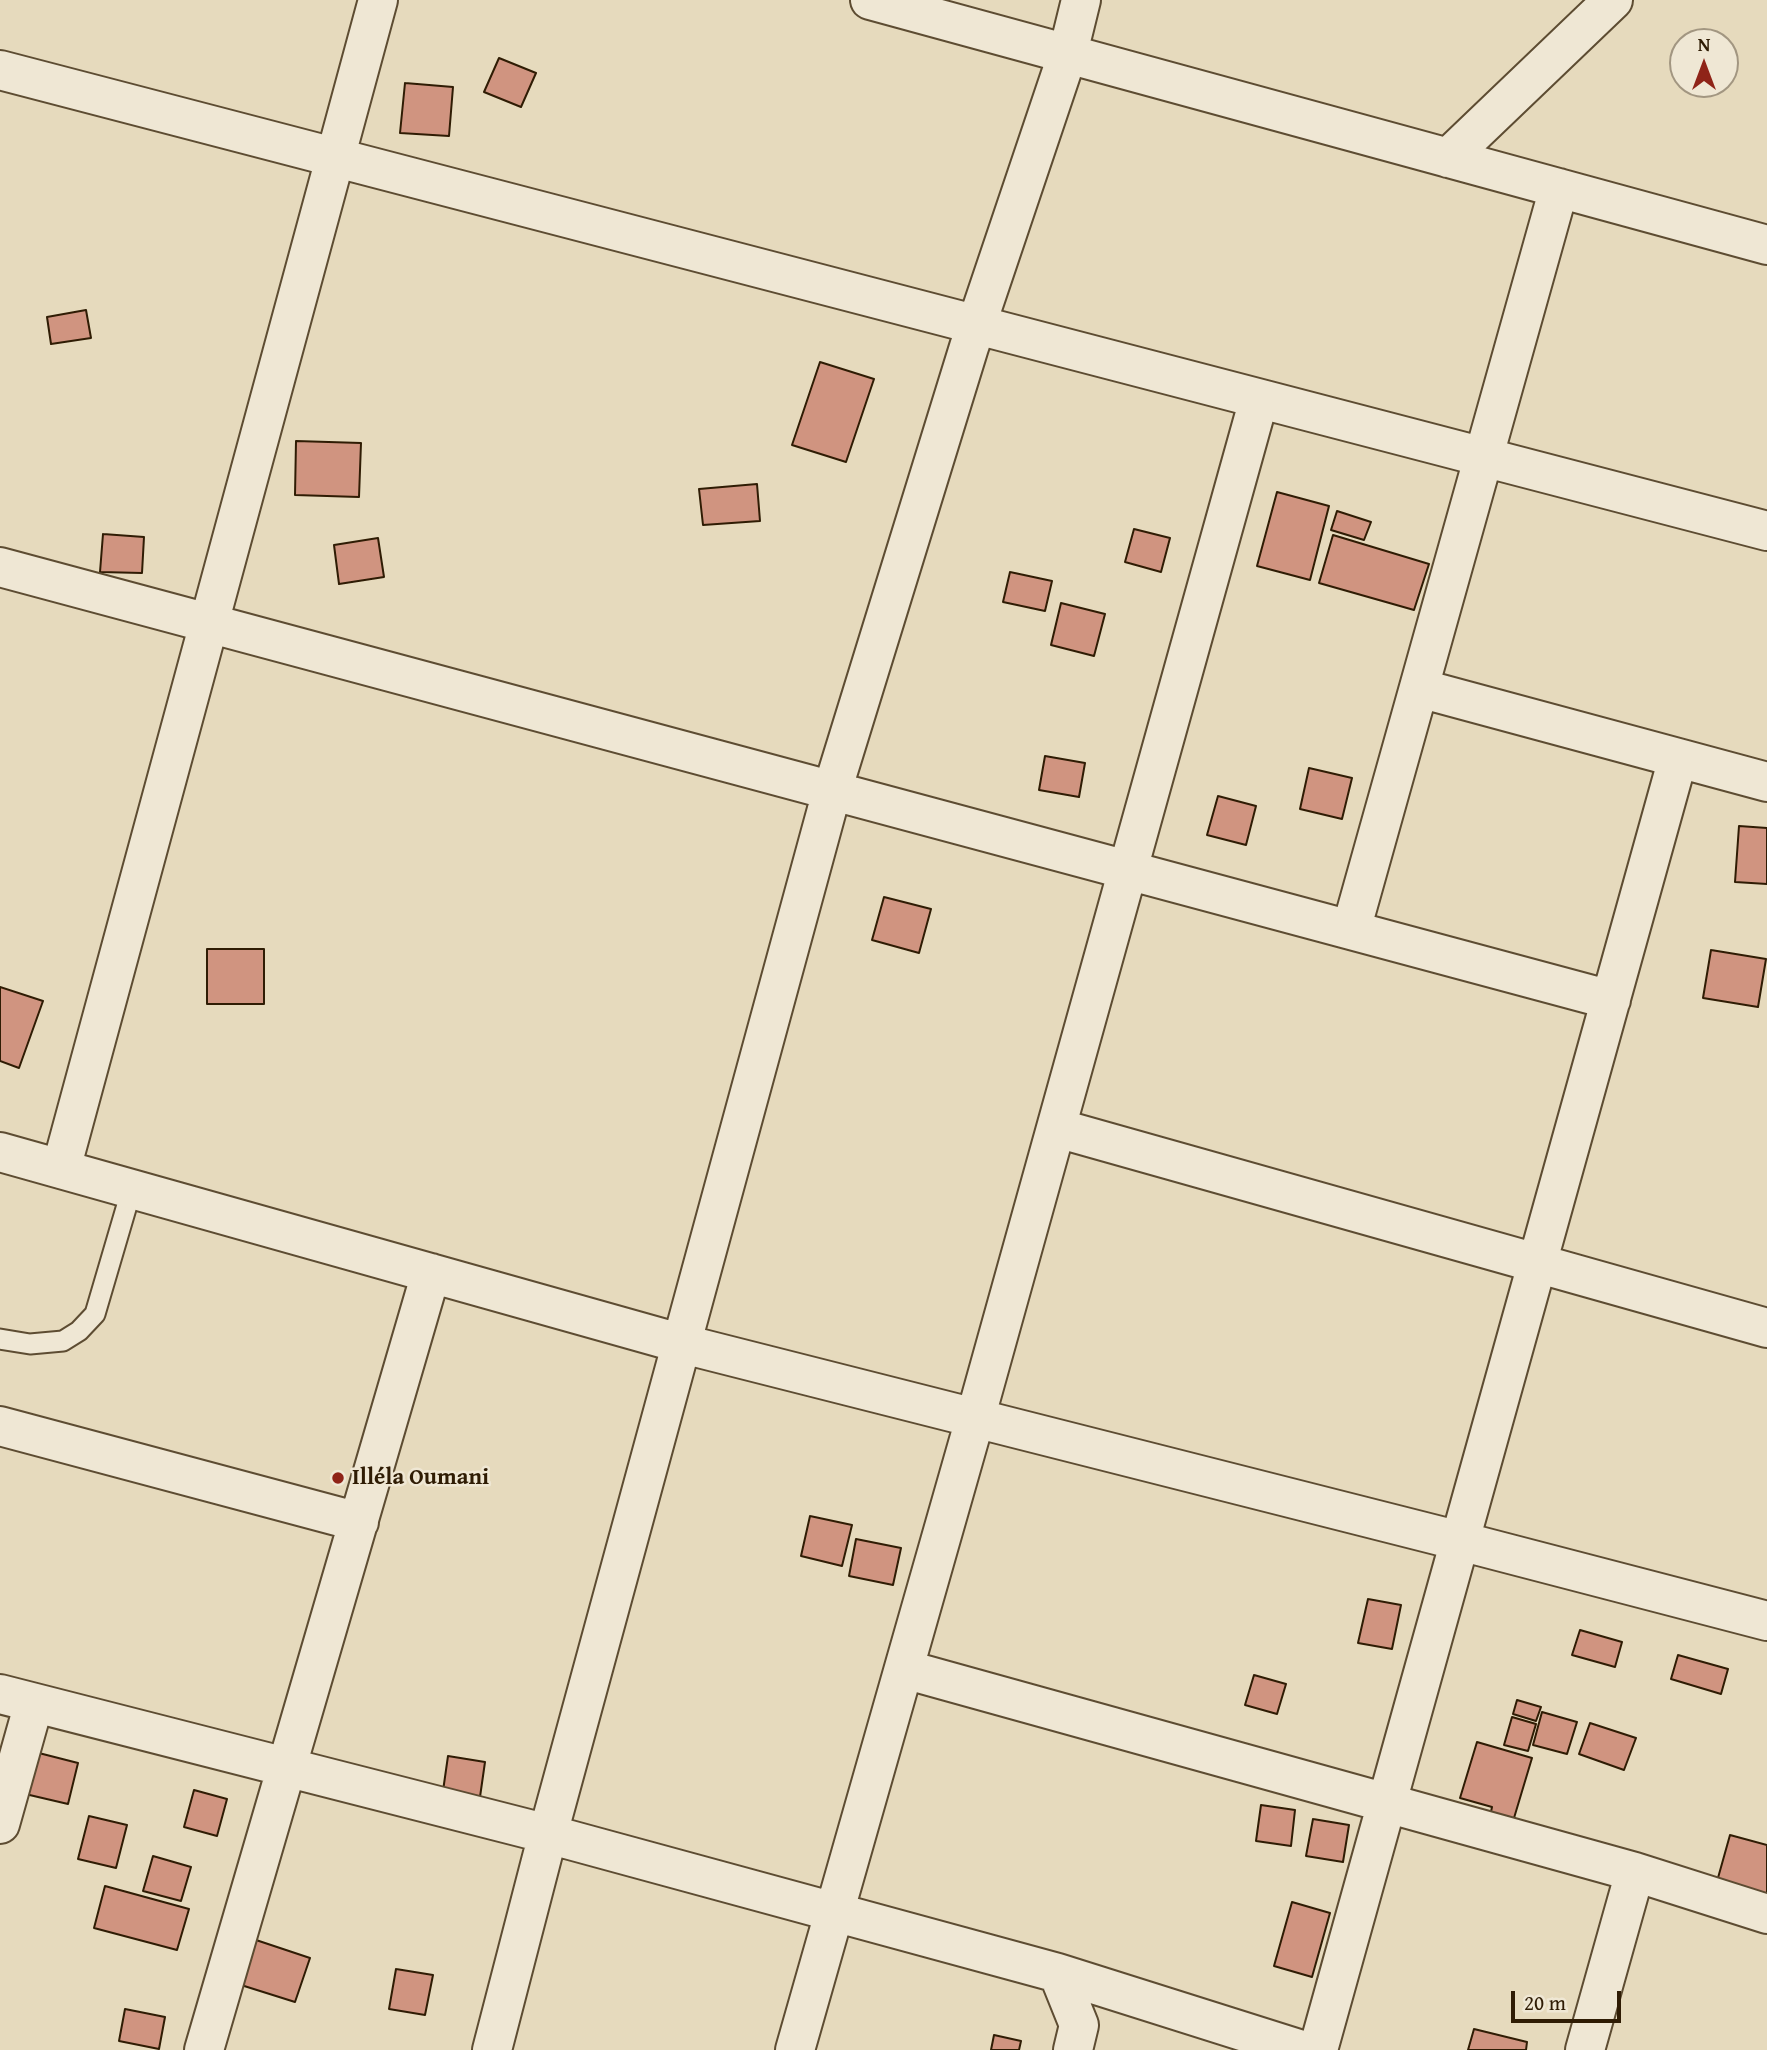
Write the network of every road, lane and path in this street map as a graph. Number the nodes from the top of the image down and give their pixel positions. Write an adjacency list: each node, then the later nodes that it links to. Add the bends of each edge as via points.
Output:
1 (378, 0): 7 (street)
2 (870, 0): 5 (street)
3 (1081, 0): 5 (street)
4 (1613, 0): 8 (street)
5 (1068, 53): 8 (street); 11 (street)
6 (0, 70): 7 (street)
7 (335, 158): 11 (street); 16 (street)
8 (1448, 158): 9 (street)
9 (1559, 188): 10 (street); 13 (street)
10 (1767, 245)
11 (978, 325): 12 (street); 20 (street)
12 (1259, 399): 13 (street); 21 (street)
13 (1484, 457): 14 (street); 17 (street)
14 (1767, 531)
15 (0, 567): 16 (street)
16 (208, 623): 20 (street); 26 (street)
17 (1419, 688): 18 (street); 22 (street)
18 (1678, 758): 19 (street); 23 (street)
19 (1767, 782)
20 (832, 791): 21 (street); 32 (street)
21 (1128, 870): 22 (street); 24 (street)
22 (1351, 930): 23 (street)
23 (1611, 1000): 28 (street)
24 (1057, 1128): 28 (street); 33 (street)
25 (0, 1152): 26 (street)
26 (61, 1169): 27 (street)
27 (132, 1188): 29 (street); 31 (lane, via 95,1314 62,1341 30,1344)
28 (1537, 1263): 30 (street); 36 (street)
29 (431, 1273): 32 (street); 35 (street)
30 (1767, 1328)
31 (0, 1339)
32 (683, 1344): 33 (street); 43 (street)
33 (975, 1419): 36 (street); 38 (street)
34 (0, 1426): 35 (street)
35 (359, 1522): 40 (street)
36 (1460, 1541): 37 (street); 41 (street)
37 (1767, 1621)
38 (904, 1669): 41 (street); 45 (street)
39 (17, 1699): 40 (street); 42 (street)
40 (287, 1767): 43 (street); 48 (street)
41 (1387, 1803): 44 (street); 53 (street)
42 (0, 1824)
43 (548, 1834): 45 (street); 49 (street)
44 (1634, 1872): 46 (street); 54 (street)
45 (834, 1912): 47 (street); 50 (street)
46 (1767, 1914)
47 (1058, 1973): 51 (street, via 1079,2025); 52 (street)
48 (204, 2050)
49 (492, 2050)
50 (795, 2050)
51 (1073, 2050)
52 (1302, 2050)
53 (1318, 2050)
54 (1585, 2050)

